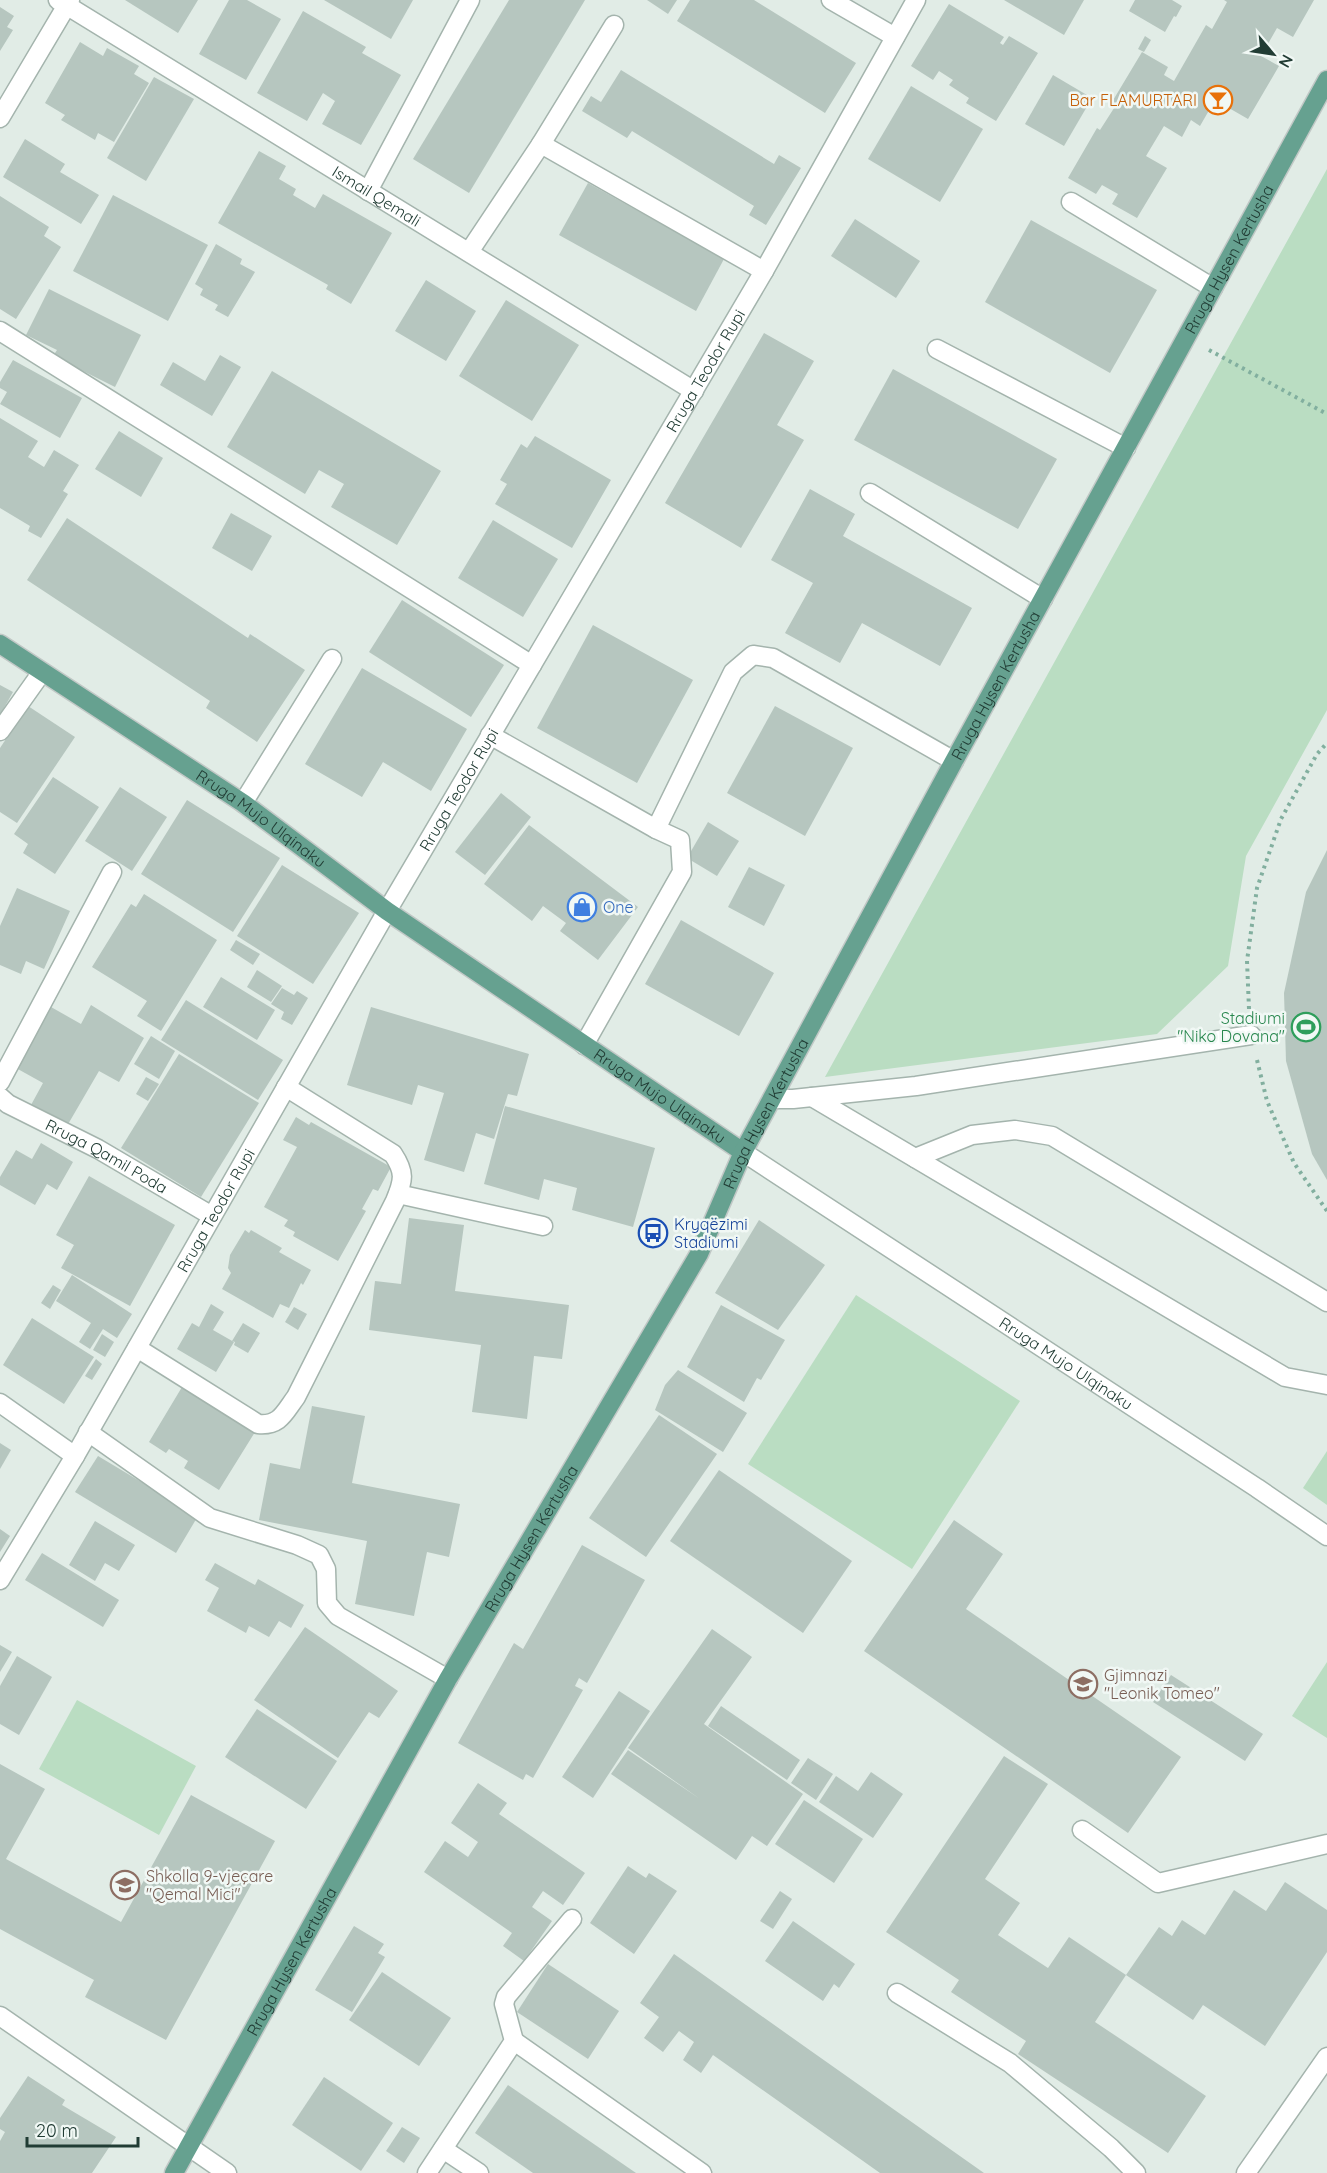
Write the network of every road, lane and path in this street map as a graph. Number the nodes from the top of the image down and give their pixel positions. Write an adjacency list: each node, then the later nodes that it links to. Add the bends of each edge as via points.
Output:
1 (470, 0): 10 (street)
2 (831, 0): 6 (street)
3 (916, 0): 6 (street, Rruga Teodor Rupi)
4 (65, 2): 8 (street); 10 (street, Ismail Qemali)
5 (614, 25): 9 (street)
6 (895, 37): 13 (street, Rruga Teodor Rupi)
7 (1327, 80): 14 (main road, Rruga Hysen Kertusha)
8 (0, 118)
9 (541, 144): 12 (street); 13 (street)
10 (368, 191): 12 (street, Ismail Qemali)
11 (1071, 202): 14 (street)
12 (469, 252): 18 (street, Ismail Qemali)
13 (764, 271): 18 (street, Rruga Teodor Rupi)
14 (1213, 288): 16 (main road, Rruga Hysen Kertusha)
15 (0, 332): 25 (street)
16 (1186, 337): 19 (path); 20 (main road, Rruga Hysen Kertusha)
17 (937, 349): 20 (street)
18 (694, 391): 25 (street, Rruga Teodor Rupi)
19 (1327, 414)
20 (1126, 448): 22 (main road, Rruga Hysen Kertusha)
21 (870, 493): 22 (street)
22 (1043, 599): 30 (main road, Rruga Hysen Kertusha)
23 (0, 644): 26 (main road, Rruga Mujo Ulqinaku)
24 (332, 659): 31 (street)
25 (532, 665): 28 (street, Rruga Teodor Rupi)
26 (42, 672): 27 (street); 31 (main road, Rruga Mujo Ulqinaku)
27 (0, 731)
28 (490, 735): 32 (street); 34 (street, Rruga Teodor Rupi)
29 (1327, 742): 35 (path, via 1281,819 1257,888 1247,961)
30 (954, 761): 32 (street, via 773,658 753,655 733,672); 41 (main road, Rruga Hysen Kertusha)
31 (243, 803): 34 (main road, Rruga Mujo Ulqinaku)
32 (656, 829): 36 (street, via 680,840 682,872)
33 (112, 872): 37 (street)
34 (387, 911): 36 (main road, Rruga Mujo Ulqinaku); 38 (street, Rruga Teodor Rupi)
35 (1251, 1035): 40 (street, via 916,1086); 45 (path, via 1267,1101 1294,1163)
36 (584, 1045): 42 (main road, Rruga Mujo Ulqinaku)
37 (0, 1082)
38 (286, 1088): 44 (street, via 393,1154 402,1168); 46 (street, Rruga Teodor Rupi)
39 (0, 1096): 46 (street, Rruga Qamil Poda, via 8,1104 98,1149)
40 (812, 1097): 41 (street); 43 (street)
41 (772, 1099): 42 (main road, Rruga Hysen Kertusha)
42 (743, 1152): 54 (street, Rruga Mujo Ulqinaku); 56 (main road, Rruga Hysen Kertusha, via 699,1254)
43 (915, 1158): 48 (street, via 972,1136 1015,1130 1052,1136); 50 (street, via 1285,1377)
44 (398, 1194): 47 (street); 49 (street, via 296,1397 281,1418 269,1425 258,1424)
45 (1327, 1211)
46 (212, 1216): 49 (street, Rruga Teodor Rupi)
47 (543, 1226)
48 (1327, 1302)
49 (137, 1348): 52 (street, Rruga Teodor Rupi)
50 (1327, 1385)
51 (0, 1403): 53 (street)
52 (88, 1432): 53 (street, Rruga Teodor Rupi); 56 (street, via 210,1518 319,1555 326,1569 327,1603 338,1616)
53 (75, 1456): 55 (street, Rruga Teodor Rupi)
54 (1327, 1536)
55 (0, 1580)
56 (448, 1679): 64 (main road, Rruga Hysen Kertusha)
57 (1082, 1830): 58 (street, via 1158,1883)
58 (1327, 1844)
59 (572, 1919): 62 (street, via 506,1997 504,2004)
60 (897, 1993): 71 (street, via 1010,2063)
61 (0, 2016): 64 (street)
62 (514, 2041): 65 (street); 70 (street)
63 (1327, 2057): 72 (street)
64 (188, 2146): 66 (main road, Rruga Hysen Kertusha); 67 (street)
65 (443, 2149): 68 (street); 69 (street)
66 (174, 2173)
67 (227, 2173)
68 (427, 2173)
69 (479, 2173)
70 (702, 2173)
71 (1136, 2173)
72 (1246, 2173)

